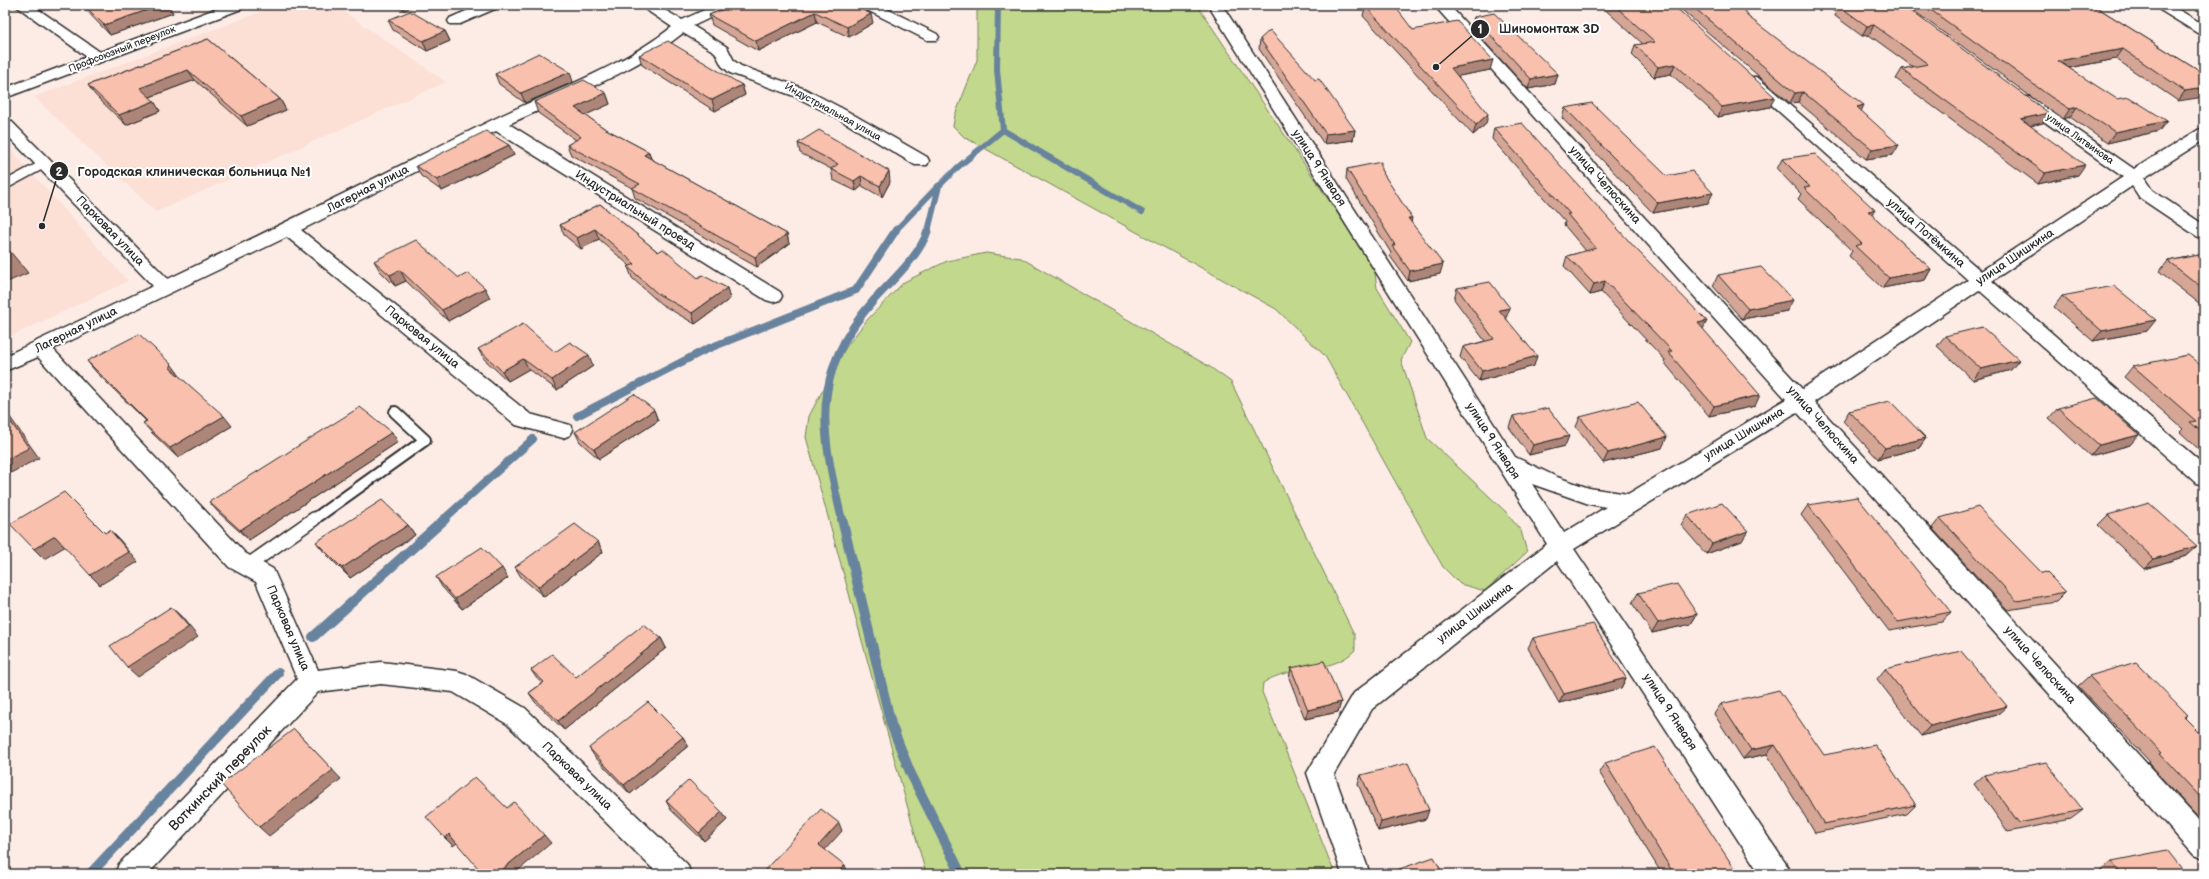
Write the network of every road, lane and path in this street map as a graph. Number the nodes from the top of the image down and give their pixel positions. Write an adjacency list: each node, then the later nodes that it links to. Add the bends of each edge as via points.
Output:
1 (22, 5): 14 (street)
2 (239, 5): 14 (street, Профсоюзный переулок)
3 (492, 5): 10 (street)
4 (646, 5): 11 (street, Индустриальная улица)
5 (726, 5): 11 (street, Лагерная улица)
6 (868, 5): 13 (street)
7 (1215, 5): 35 (street, улица 9 Января)
8 (1440, 5): 32 (street, улица Челюскина)
9 (2160, 5): 12 (street)
10 (455, 21)
11 (682, 26): 19 (street, Лагерная улица, via 629,62); 21 (street, Индустриальная улица, via 722,50 724,61 732,68 785,84)
12 (2204, 31)
13 (932, 37)
14 (99, 58): 17 (street, Профсоюзный переулок)
15 (1736, 67): 27 (street, улица Потёмкина)
16 (2013, 92): 23 (street, улица Литвинова)
17 (5, 93)
18 (5, 124): 22 (street, Парковая улица)
19 (497, 124): 25 (street, Лагерная улица); 29 (street, Индустриальный проезд)
20 (2204, 133): 23 (street, улица Шишкина)
21 (921, 161)
22 (44, 164): 24 (lane); 28 (street, Парковая улица)
23 (2134, 177): 26 (street, улица Литвинова, via 2146,194); 27 (street, улица Шишкина)
24 (5, 185)
25 (289, 229): 28 (street, Лагерная улица); 34 (street, Парковая улица, via 523,420)
26 (2204, 233)
27 (1980, 280): 32 (street, улица Шишкина); 36 (street, улица Потёмкина)
28 (165, 287): 30 (street, Лагерная улица)
29 (773, 296)
30 (40, 347): 31 (street, Лагерная улица); 39 (street, Парковая улица, via 232,555)
31 (5, 364)
32 (1801, 400): 37 (street, улица Шишкина); 41 (street, улица Челюскина)
33 (394, 412): 39 (lane, via 425,440)
34 (563, 430)
35 (1507, 463): 37 (street, via 1549,483 1589,496); 38 (street, улица 9 Января)
36 (2204, 477)
37 (1630, 504): 38 (street, улица Шишкина)
38 (1560, 546): 44 (street, улица Шишкина, via 1363,701 1320,773); 45 (street, улица 9 Января)
39 (247, 566): 40 (street, Парковая улица, via 265,576)
40 (311, 682): 42 (street, Воткинский переулок); 43 (street, Парковая улица, via 381,673 457,682 516,716)
41 (2204, 846)
42 (129, 874)
43 (677, 874)
44 (1356, 874)
45 (1776, 874)

